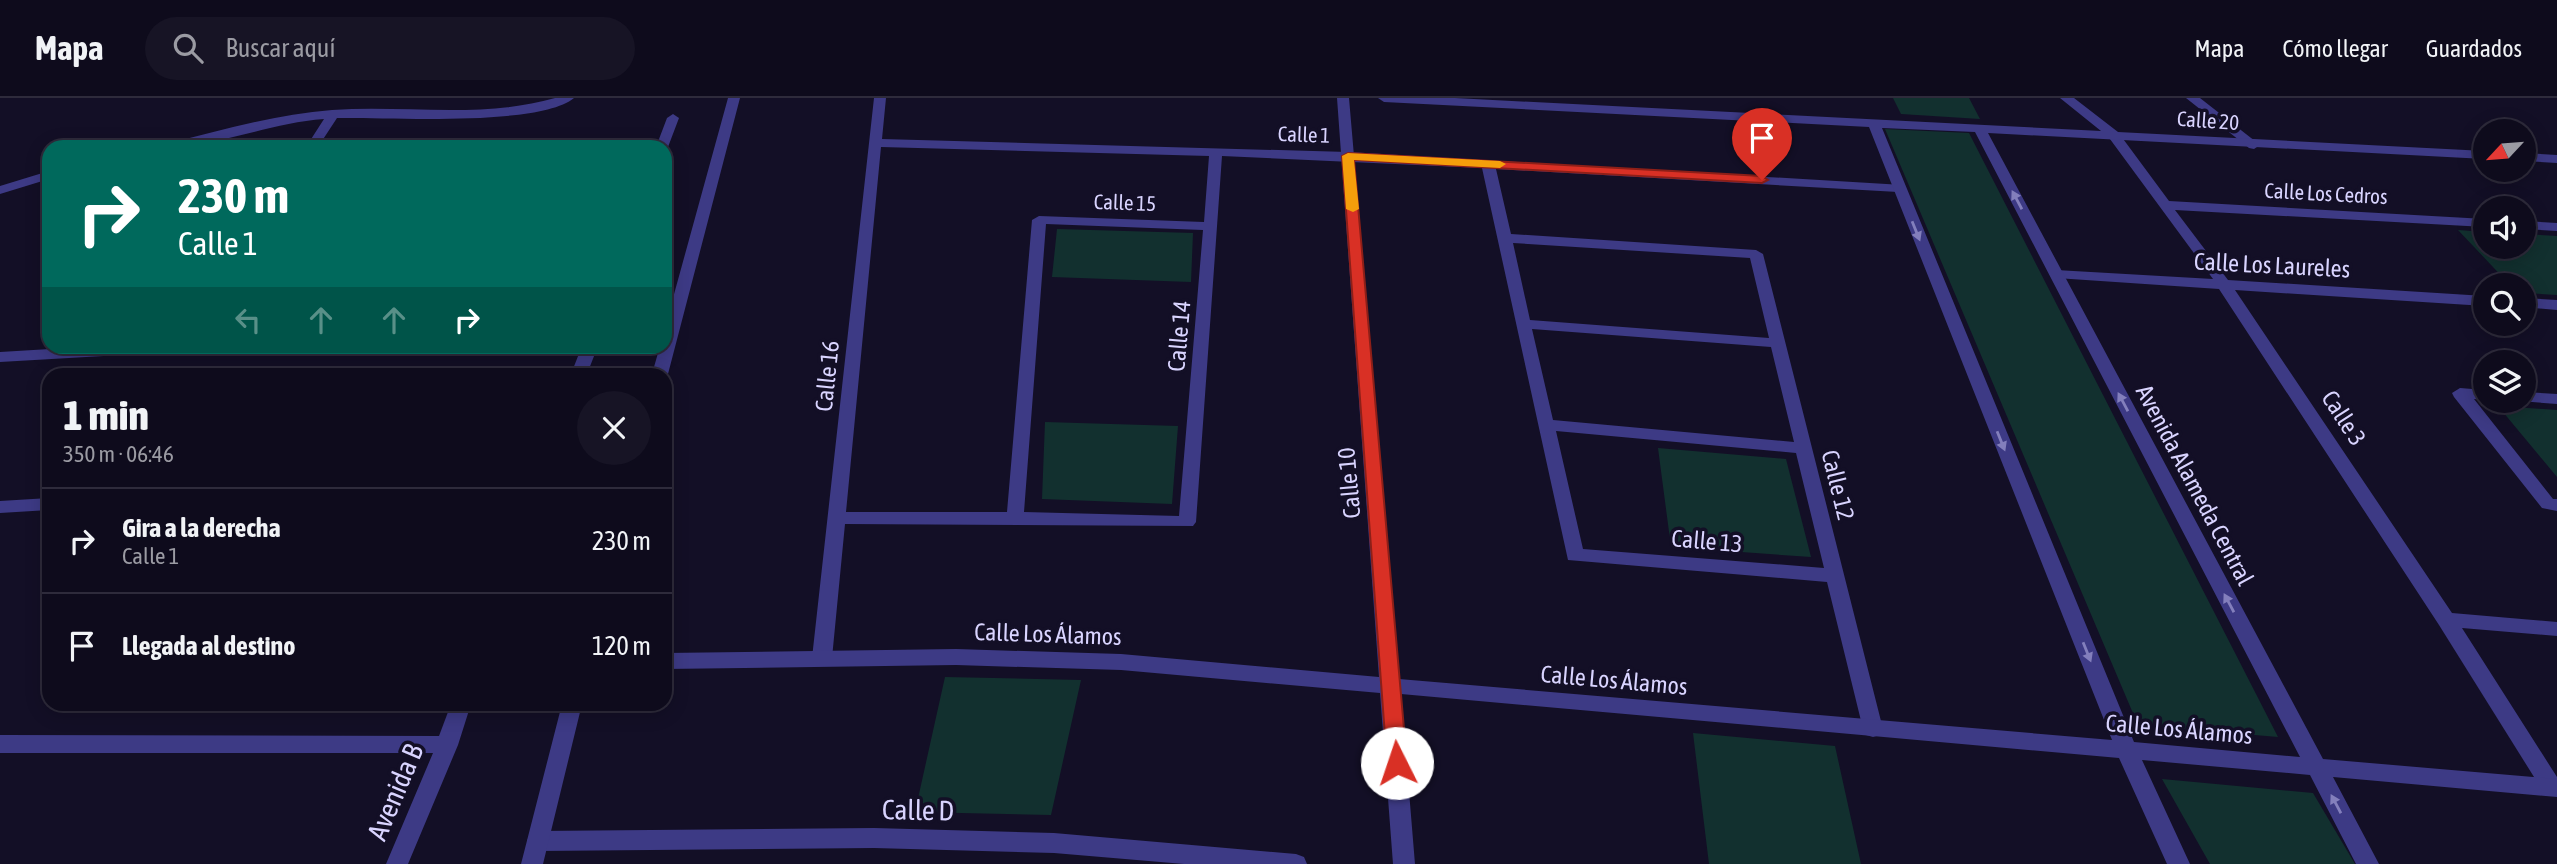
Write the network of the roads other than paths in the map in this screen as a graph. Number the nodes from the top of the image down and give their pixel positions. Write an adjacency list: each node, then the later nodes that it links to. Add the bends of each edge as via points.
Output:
1 (568, 98): 8 (street, via 520,112)
2 (734, 98): 40 (street)
3 (880, 98): 16 (street, Calle 16)
4 (1343, 98): 20 (street, Calle 10)
5 (1384, 98): 10 (street, Calle 20)
6 (2066, 98): 12 (street, Calle 3)
7 (2192, 98): 17 (street)
8 (333, 114): 13 (street); 14 (street)
9 (673, 118): 15 (street)
10 (1872, 121): 11 (street, Calle 20); 27 (street)
11 (1979, 128): 12 (street, Calle 20); 34 (street, Avenida Alameda Central, one-way to 11)
12 (2113, 135): 17 (street, Calle 20); 28 (street, Calle 3)
13 (202, 140)
14 (316, 140)
15 (665, 140)
16 (876, 143): 18 (street, Calle 1); 54 (street, Calle 16)
17 (2254, 145): 19 (street, Calle 20)
18 (1216, 153): 20 (street, Calle 1); 30 (street, Calle 14)
19 (2473, 154)
20 (1348, 156): 23 (street, Calle 1); 61 (street, Calle 10)
21 (2536, 158): 22 (street)
22 (2557, 159)
23 (1488, 164): 27 (street, Calle 1); 33 (street)
24 (42, 178): 26 (street)
25 (42, 186): 26 (street)
26 (7, 188)
27 (1898, 188): 67 (street, one-way to 67)
28 (2166, 205): 29 (street, Calle Los Cedros); 35 (street, Calle 3)
29 (2473, 222)
30 (1210, 226): 55 (street, Calle 14, via 1187,522); 55 (street, Calle 15, via 1039,220)
31 (2536, 226): 32 (street)
32 (2557, 227)
33 (1504, 238): 39 (street); 41 (street, Calle 12, via 1756,254)
34 (2056, 274): 35 (street, Calle Los Laureles); 68 (street, Avenida Alameda Central, one-way to 34)
35 (2225, 286): 36 (street, Calle Los Laureles); 57 (street, Calle 3)
36 (2473, 300)
37 (2536, 304): 38 (street)
38 (2557, 305)
39 (1524, 324): 41 (street); 49 (street)
40 (672, 329)
41 (1778, 343): 50 (street, Calle 12)
42 (55, 354): 43 (street)
43 (0, 357)
44 (2473, 394): 47 (street, via 2460,393)
45 (2536, 398): 46 (street)
46 (2557, 399)
47 (2473, 409)
48 (2476, 413): 52 (street, via 2548,504)
49 (1546, 425): 50 (street); 56 (street, Calle 13, via 1575,555)
50 (1803, 448): 56 (street, Calle 12)
51 (42, 504): 53 (street)
52 (2557, 505)
53 (0, 507)
54 (837, 518): 55 (street); 59 (street, Calle 16)
55 (1015, 518)
56 (1835, 576): 64 (street, Calle 12)
57 (2446, 620): 58 (street); 69 (street, Calle 3)
58 (2557, 629)
59 (822, 658): 60 (street, Calle Los Álamos); 61 (street, Calle Los Álamos, via 1121,662)
60 (672, 661)
61 (1392, 687): 64 (street, Calle Los Álamos); 74 (street, Calle 10)
62 (459, 711): 66 (street, Avenida B)
63 (570, 711): 70 (street)
64 (1873, 729): 67 (street, Calle Los Álamos)
65 (0, 744): 66 (street)
66 (447, 745): 71 (street, Avenida B)
67 (2127, 751): 68 (street, Calle Los Álamos); 75 (street)
68 (2316, 767): 69 (street, Calle Los Álamos); 76 (street, Avenida Alameda Central, one-way to 68)
69 (2554, 788)
70 (538, 841): 72 (street); 73 (street, Calle D, via 874,838 1054,843)
71 (397, 864)
72 (532, 864)
73 (1296, 864)
74 (1404, 864)
75 (2179, 864)
76 (2368, 864)

